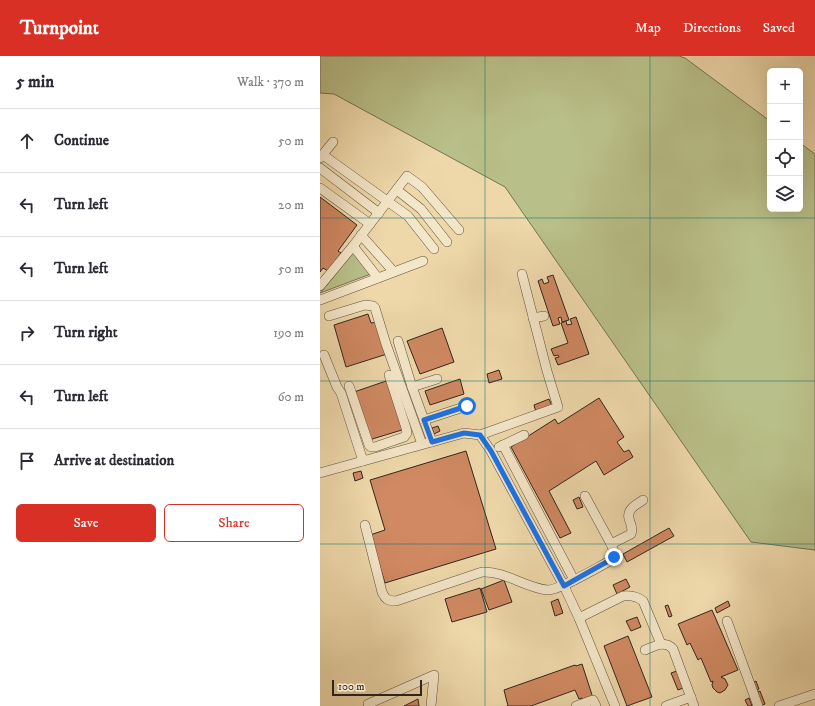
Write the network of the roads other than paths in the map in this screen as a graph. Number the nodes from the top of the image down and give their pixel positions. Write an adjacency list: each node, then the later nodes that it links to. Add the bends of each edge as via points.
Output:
1 (333, 142): 2 (street)
2 (322, 157): 6 (street)
3 (320, 168): 7 (street)
4 (320, 188): 8 (street)
5 (397, 190): 6 (street); 9 (street, via 407,176 422,187); 11 (street, via 421,209)
6 (388, 202): 7 (street); 13 (street, via 408,216)
7 (378, 213): 8 (street)
8 (370, 224): 10 (street)
9 (459, 230)
10 (361, 235): 12 (street); 15 (street)
11 (447, 242)
12 (353, 246): 17 (street); 18 (street)
13 (434, 249)
14 (423, 261): 15 (street)
15 (394, 272): 17 (street)
16 (522, 274): 22 (street)
17 (378, 278): 19 (street)
18 (320, 286)
19 (320, 300)
20 (329, 316): 35 (street, via 365,305 373,306)
21 (544, 316): 22 (street)
22 (534, 318): 31 (street, via 558,407)
23 (398, 341): 28 (street)
24 (324, 355): 39 (street, via 341,393)
25 (389, 375): 34 (street, via 407,433 404,437)
26 (437, 379): 28 (street)
27 (349, 386): 34 (street, via 369,445 372,448)
28 (412, 387): 30 (street)
29 (467, 406): 30 (street)
30 (424, 420): 33 (street)
31 (480, 435): 33 (street, via 464,433); 37 (street)
32 (524, 435): 36 (street)
33 (432, 442): 35 (street)
34 (386, 444): 38 (street)
35 (422, 444): 38 (street)
36 (503, 445): 37 (street); 45 (street)
37 (491, 451): 46 (street)
38 (390, 454): 39 (street)
39 (363, 461): 40 (street)
40 (320, 473)
41 (585, 496): 44 (street)
42 (643, 500): 44 (street, via 629,512 631,534)
43 (365, 524): 46 (street, via 382,592 389,601 396,601 482,572 503,575 548,590)
44 (611, 544): 45 (street, via 613,559)
45 (574, 580): 46 (street)
46 (564, 586): 47 (street)
47 (579, 618): 49 (street, via 623,596 636,597 643,600); 57 (street)
48 (727, 621): 59 (street)
49 (661, 644): 50 (street); 52 (street, via 667,644 673,649)
50 (645, 650)
51 (815, 694): 60 (street)
52 (693, 702): 58 (street)
53 (368, 706): 54 (street, via 434,675)
54 (431, 706)
55 (576, 706): 56 (street, via 594,700)
56 (596, 706)
57 (615, 706)
58 (666, 706)
59 (758, 706)
60 (779, 706)

